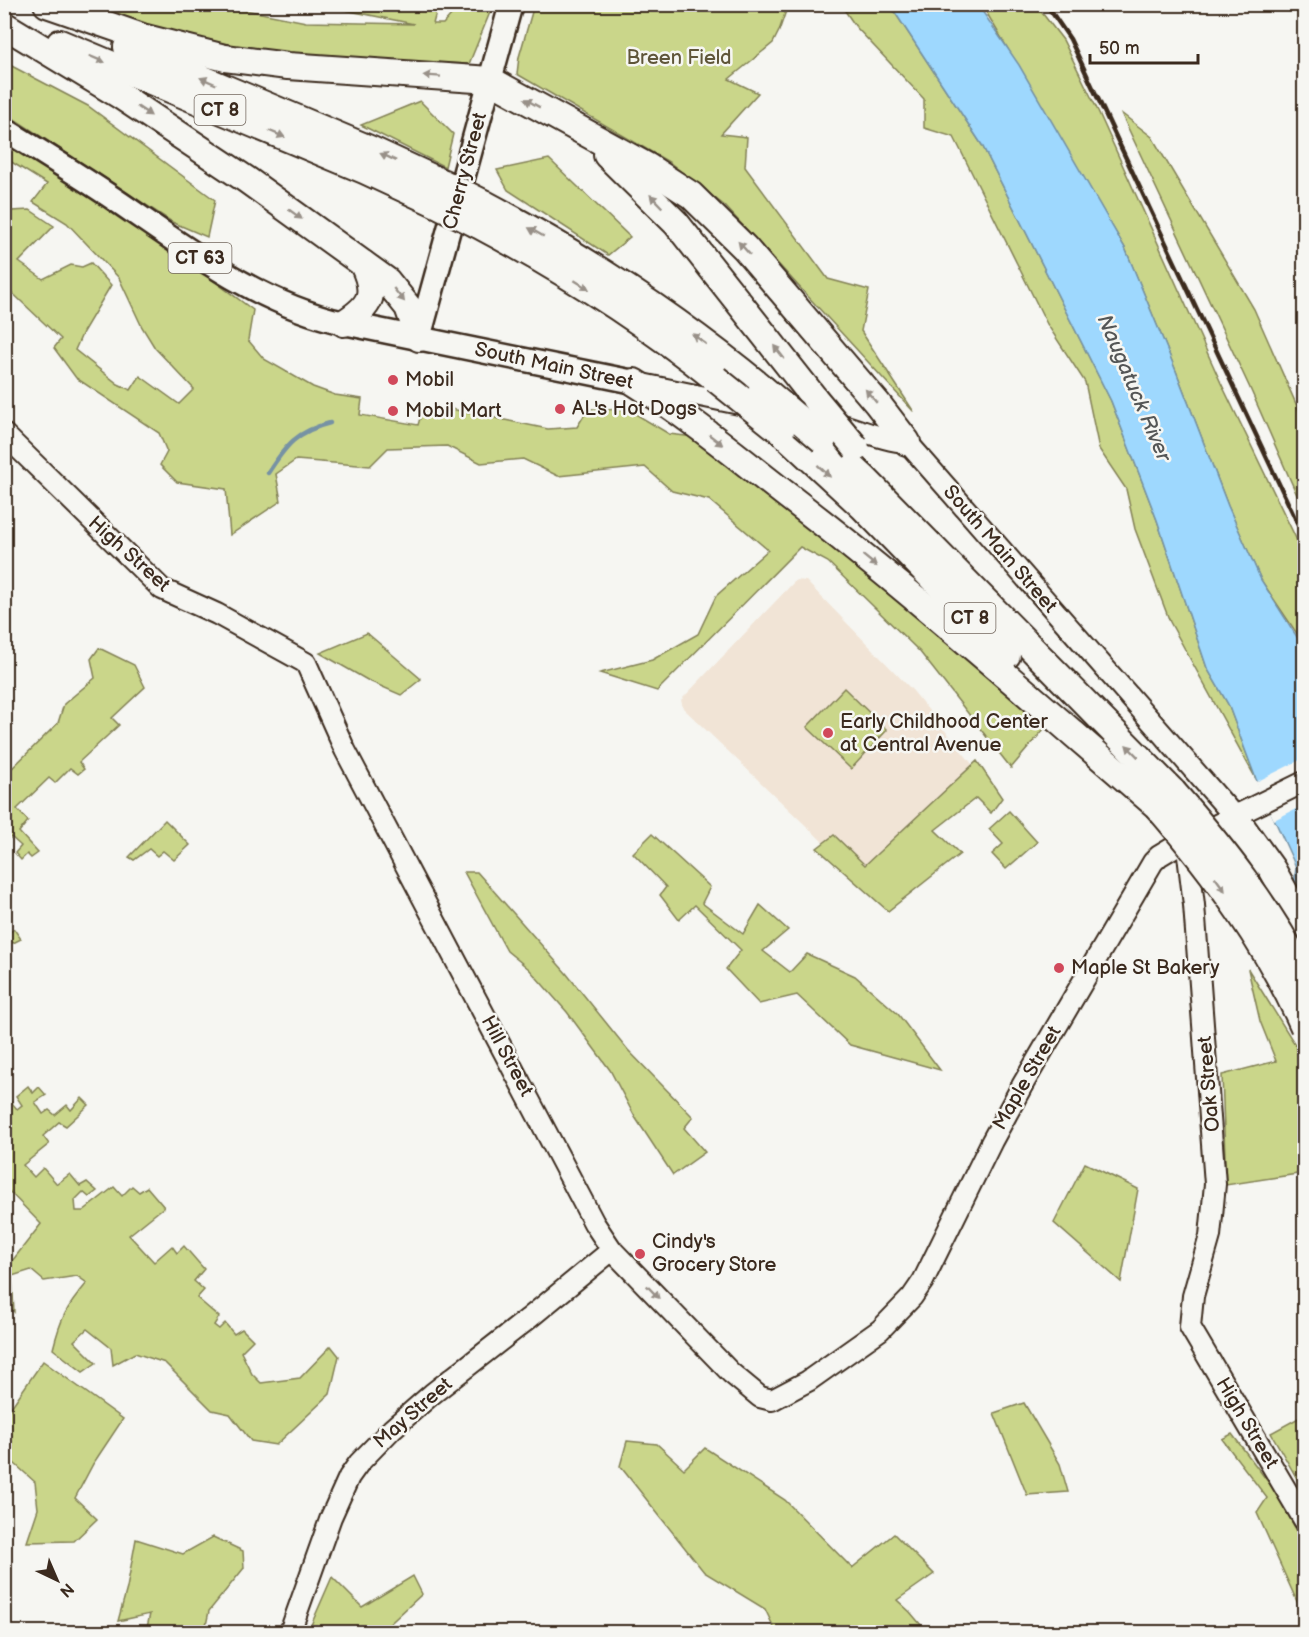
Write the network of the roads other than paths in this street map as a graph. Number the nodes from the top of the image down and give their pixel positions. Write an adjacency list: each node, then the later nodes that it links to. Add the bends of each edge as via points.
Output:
1 (24, 4): 9 (highway, CT 8, one-way to 1, via 372,150)
2 (46, 4): 6 (highway, one-way to 2, via 225,58 142,37)
3 (511, 4): 6 (main road, Cherry Street)
4 (4, 20): 9 (highway, CT 8, one-way to 9, via 364,170)
5 (4, 25): 11 (highway, one-way to 11, via 131,102)
6 (490, 80): 7 (highway, one-way to 6); 13 (main road, Cherry Street)
7 (573, 126): 16 (highway, one-way to 7, via 709,210 655,171); 17 (highway, one-way to 7, bridge, via 815,399 676,223)
8 (4, 129): 12 (main road, South Main Street / CT 63, via 204,261 290,306)
9 (438, 192): 10 (highway, CT 8, bridge)
10 (480, 213): 17 (highway, CT 8, one-way to 10, bridge, via 823,440 706,344 542,235); 20 (highway, CT 8, one-way to 20, bridge, via 658,336 781,431)
11 (363, 264): 12 (highway, via 372,290 368,303); 13 (highway, one-way to 13, via 400,295)
12 (344, 323): 13 (main road, South Main Street / CT 63)
13 (419, 338): 14 (main road, South Main Street)
14 (634, 382): 16 (street, South Main Street); 20 (highway, one-way to 20, via 826,525)
15 (4, 434): 18 (street, High Street, via 162,589)
16 (907, 442): 21 (street, South Main Street)
17 (974, 590): 20 (highway, CT 8, one-way to 17)
18 (306, 663): 26 (street, Hill Street, via 350,760 594,1224)
19 (1305, 782): 21 (street, Maple Street)
20 (1165, 799): 24 (highway, CT 8, bridge, via 1214,839 1247,882); 25 (highway, CT 8, one-way to 25, bridge, via 1274,968)
21 (1234, 816): 22 (street, Maple Street); 23 (highway); 25 (highway, via 1234,848 1283,957)
22 (1184, 841): 27 (street, Oak Street, via 1194,904 1215,1184 1210,1236 1193,1296); 28 (street, Maple Street, via 1159,856 1150,867 1023,1084 912,1296 880,1330 808,1381)
23 (1305, 927)
24 (1305, 976)
25 (1305, 1024)
26 (612, 1250): 28 (street, Hill Street, one-way to 28, via 732,1373 760,1397); 30 (street, May Street, via 426,1400 359,1463 331,1517)
27 (1190, 1327): 29 (street, High Street)
28 (772, 1400)
29 (1305, 1520)
30 (290, 1632)

